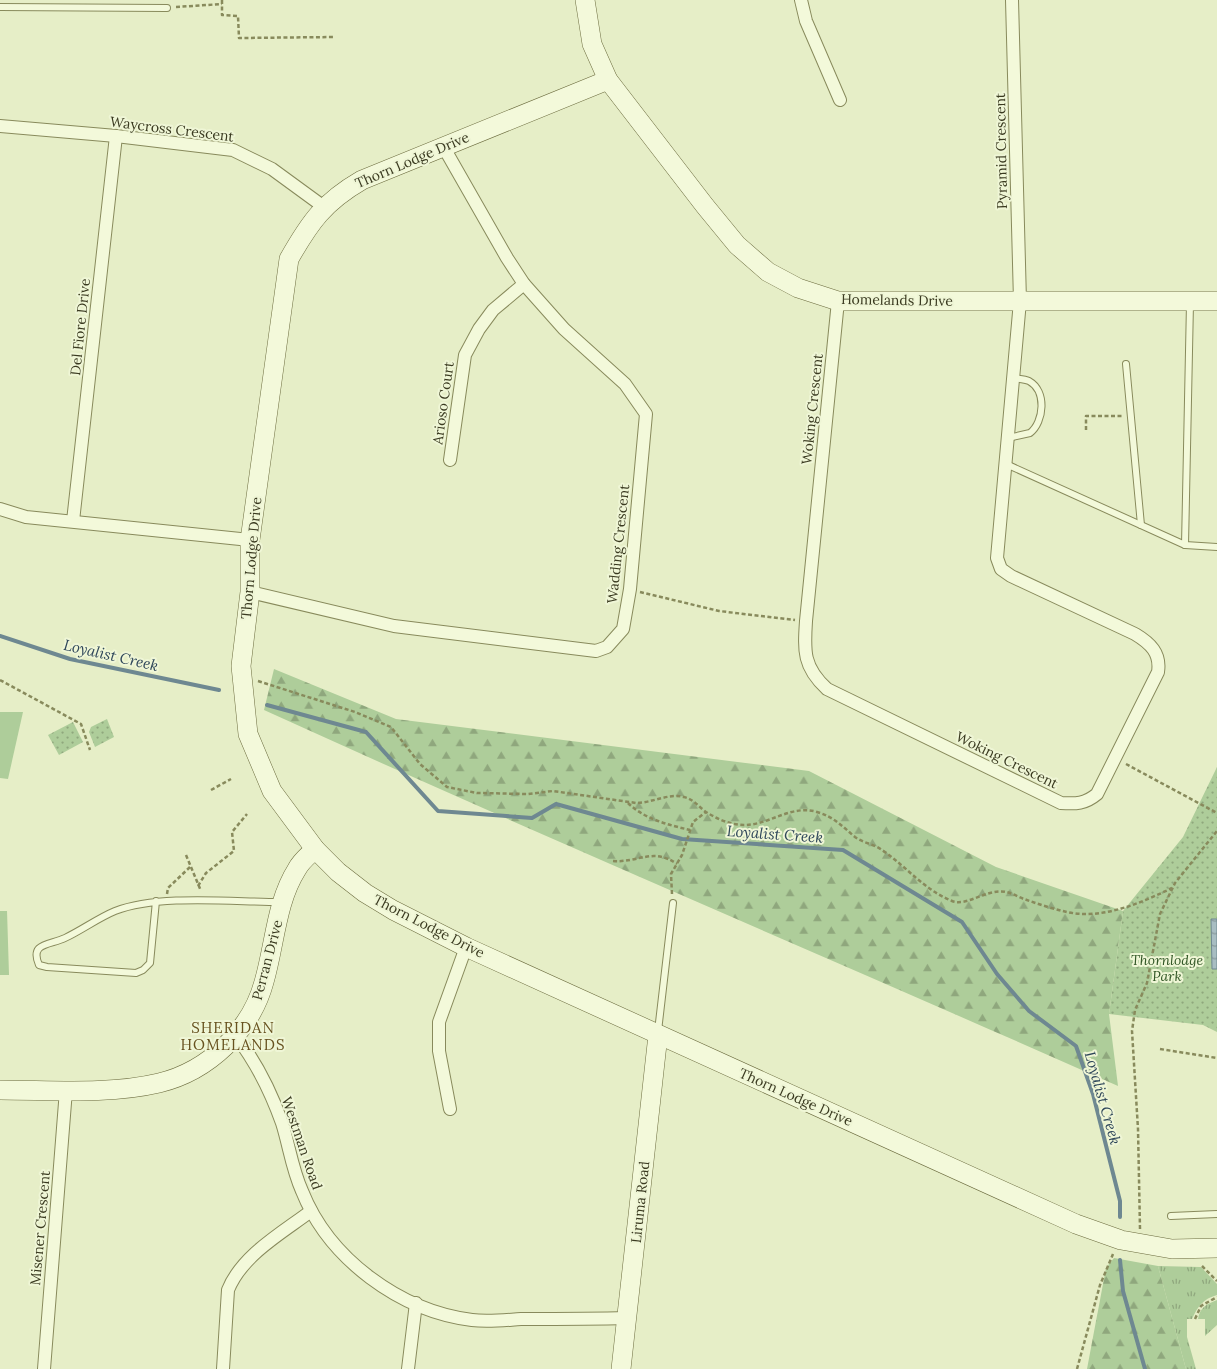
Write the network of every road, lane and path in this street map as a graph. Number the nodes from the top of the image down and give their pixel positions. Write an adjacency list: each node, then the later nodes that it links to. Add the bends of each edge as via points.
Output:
1 (222, 0): 5 (path)
2 (585, 0): 9 (street, Homelands Drive, via 592,44)
3 (801, 0): 10 (street, via 806,21)
4 (1012, 0): 17 (street, Pyramid Crescent)
5 (222, 4): 7 (path); 8 (path, via 222,15 238,16 239,38)
6 (0, 7): 7 (lane)
7 (167, 8)
8 (335, 37)
9 (608, 80): 13 (street, Thorn Lodge Drive); 16 (street, Homelands Drive, via 737,245 768,272 798,288)
10 (840, 100)
11 (0, 126): 12 (street, Waycross Crescent)
12 (116, 136): 14 (street, Waycross Crescent, via 233,150 272,169); 28 (street, Del Fiore Drive)
13 (443, 146): 14 (street, Thorn Lodge Drive, via 362,180); 15 (street, Wadding Crescent)
14 (324, 207): 30 (street, Thorn Lodge Drive, via 306,228 289,259)
15 (524, 284): 25 (street, Arioso Court, via 493,310 464,355); 33 (street, Wadding Crescent, via 564,328 625,384 646,414)
16 (838, 301): 17 (street, Homelands Drive); 35 (street, Woking Crescent)
17 (1020, 301): 19 (street, Homelands Drive); 21 (street, Woking Crescent)
18 (1217, 301): 19 (street, Homelands Drive)
19 (1190, 302): 31 (lane)
20 (1126, 364): 22 (lane)
21 (1013, 378): 24 (street, Woking Crescent); 24 (lane, via 1027,380 1034,386 1041,400 1041,418 1030,433)
22 (1130, 416): 23 (path, via 1086,416); 29 (lane)
23 (1086, 430)
24 (1008, 438): 26 (street, Woking Crescent)
25 (450, 460)
26 (1006, 464): 29 (lane); 39 (street, Woking Crescent, via 997,558 1001,569 1135,634 1151,644 1160,662)
27 (0, 509): 28 (street, via 26,517)
28 (73, 521): 30 (street)
29 (1141, 525): 31 (lane)
30 (250, 540): 34 (street, Thorn Lodge Drive)
31 (1185, 544): 32 (lane)
32 (1217, 547)
33 (630, 589): 34 (street, Wadding Crescent, via 623,629 607,647 596,651 394,626); 35 (path, via 719,611)
34 (250, 592): 36 (street, Thorn Lodge Drive)
35 (806, 621): 39 (street, Woking Crescent, via 804,650 808,664 827,689 1061,802 1087,802 1097,794)
36 (242, 676): 42 (path, via 355,712 391,727 420,764 447,787 528,794 554,790); 48 (street, Thorn Lodge Drive, via 248,734 259,764 276,796)
37 (0, 680): 38 (path, via 81,724)
38 (90, 750)
39 (1115, 758): 44 (path)
40 (231, 779): 41 (path)
41 (211, 790)
42 (627, 802): 43 (path, via 648,803 682,796); 46 (path, via 651,818)
43 (706, 812): 46 (path, via 693,822); 54 (path, via 730,824 744,825 801,810 816,812 839,821 856,838 882,850 918,882 954,902 965,902 981,894 1006,892 1069,913 1094,913 1141,903)
44 (1217, 812)
45 (247, 814): 53 (path, via 232,832 234,851 206,873)
46 (690, 830): 51 (path)
47 (1217, 831): 54 (path)
48 (315, 849): 58 (street, Perran Drive, via 298,867); 60 (street, Thorn Lodge Drive, via 365,893)
49 (186, 855): 52 (path)
50 (613, 861): 51 (path, via 626,862 650,855 667,857)
51 (677, 864): 59 (path, via 671,874)
52 (190, 867): 53 (path); 56 (path, via 168,888)
53 (198, 886): 57 (path)
54 (1172, 888): 71 (path, via 1160,914 1132,1031 1141,1215)
55 (156, 901): 55 (lane, via 116,911 63,939 46,943 37,950 40,965 136,973 144,970 150,964); 56 (lane)
56 (166, 901): 57 (lane)
57 (205, 902): 58 (lane)
58 (284, 902): 62 (street, Perran Drive, via 264,982 254,1009)
59 (672, 903): 61 (lane)
60 (466, 947): 61 (street, Thorn Lodge Drive); 67 (street, via 439,1022 439,1051)
61 (658, 1035): 71 (street, Thorn Lodge Drive, via 1067,1220); 77 (street, Liruma Road)
62 (236, 1036): 66 (street, Perran Drive, via 214,1056 161,1082 133,1087); 68 (street, Westman Road, via 258,1068 267,1088)
63 (1160, 1049): 64 (path)
64 (1217, 1058)
65 (0, 1090): 66 (street, Perran Drive)
66 (66, 1090): 79 (street, Misener Crescent)
67 (450, 1109)
68 (311, 1211): 76 (street, Westman Road, via 330,1238 375,1283); 80 (street, via 252,1257 232,1280 228,1290)
69 (1217, 1214): 70 (lane)
70 (1171, 1216)
71 (1130, 1242): 72 (street, Thorn Lodge Drive, via 1172,1248); 83 (path, via 1100,1285)
72 (1217, 1248)
73 (1202, 1266): 74 (path)
74 (1217, 1281)
75 (1217, 1297): 78 (path, via 1201,1306)
76 (416, 1304): 77 (street, Westman Road, via 473,1320); 81 (street)
77 (627, 1318): 82 (street, Liruma Road)
78 (1195, 1319)
79 (44, 1369)
80 (223, 1369)
81 (408, 1369)
82 (621, 1369)
83 (1077, 1369)

